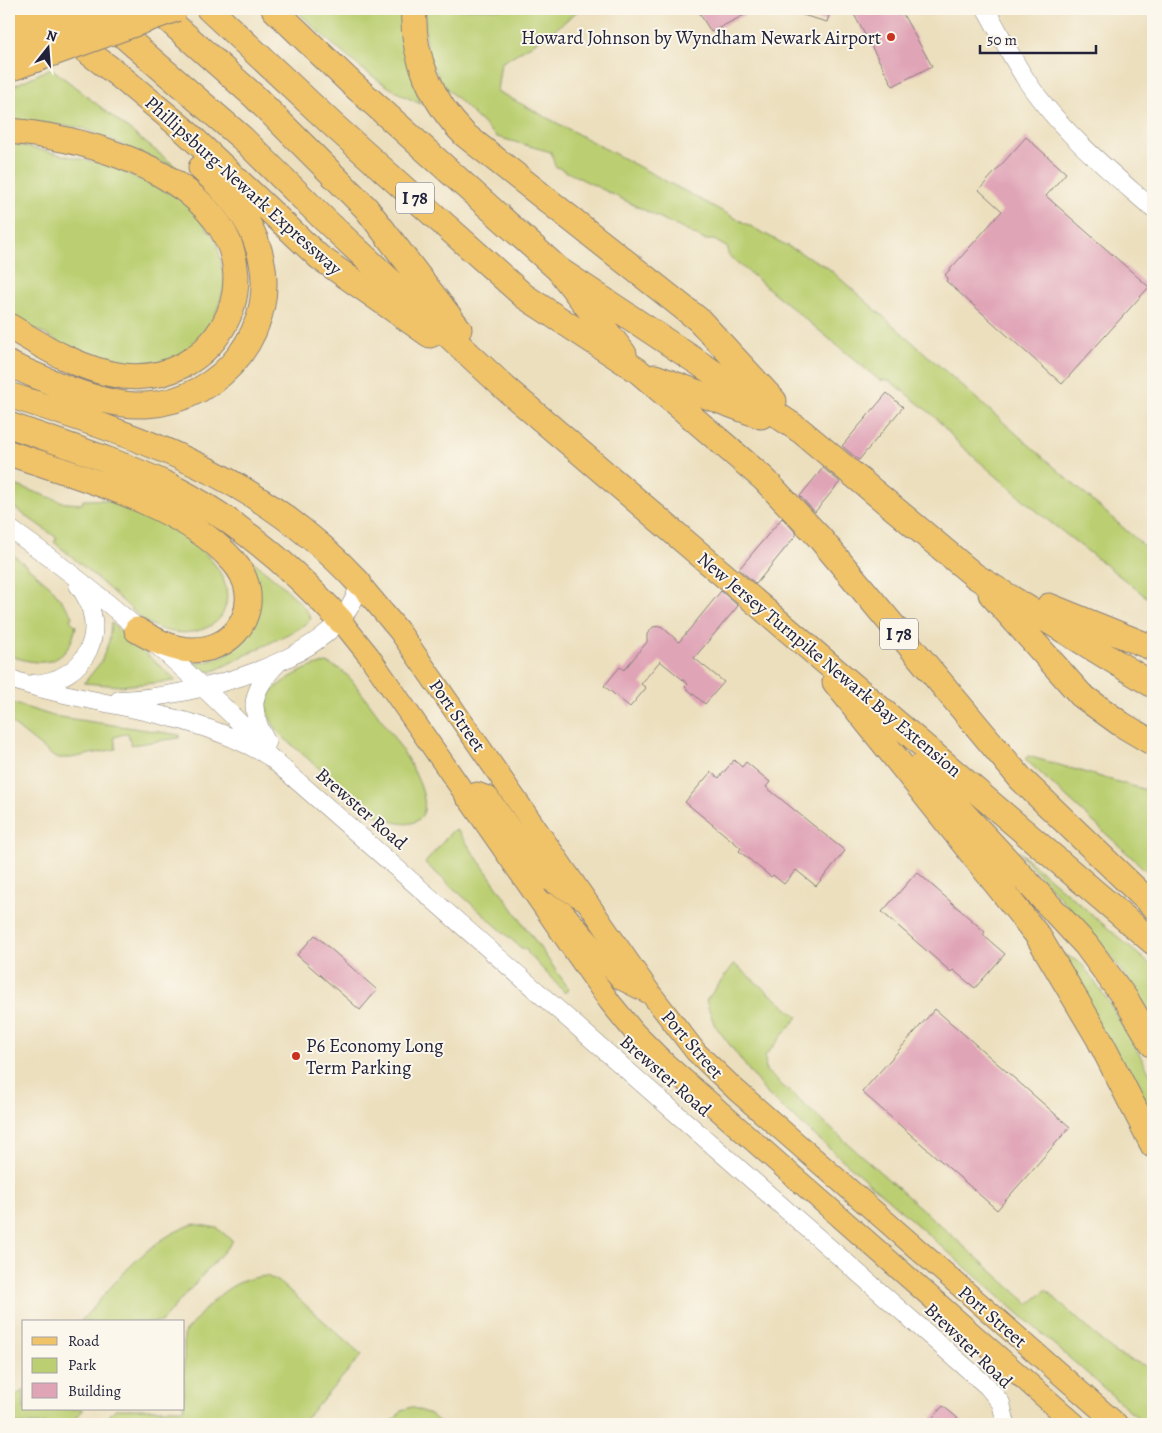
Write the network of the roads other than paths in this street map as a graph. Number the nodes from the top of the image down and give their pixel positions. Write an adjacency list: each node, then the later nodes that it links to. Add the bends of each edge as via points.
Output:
1 (28, 9): 14 (highway, Phillipsburg-Newark Expressway / I 78)
2 (60, 9): 11 (highway, bridge)
3 (91, 9): 22 (highway, via 242,138)
4 (118, 9): 12 (highway, bridge)
5 (156, 9): 22 (highway, I 78, via 255,97 366,208)
6 (176, 9): 13 (highway, bridge)
7 (208, 9): 21 (highway, I 78, via 524,296)
8 (274, 9): 17 (highway, I 78, via 350,82)
9 (414, 9): 26 (highway, via 414,28 422,64 443,110 454,124 699,320)
10 (986, 9): 16 (street, via 1023,74 1052,113)
11 (9, 23)
12 (9, 50)
13 (9, 69)
14 (120, 76): 22 (highway, Phillipsburg-Newark Expressway / I 78, via 201,145 319,257); 24 (highway, via 164,136 212,178 243,215 259,249 263,284 259,317 251,339 230,368 212,383 192,394 160,404 133,405)
15 (9, 131): 18 (highway, via 48,136 108,151 177,186 207,210 222,229 232,252 236,276 230,313 216,338 192,362 166,373 133,377 103,372 59,354)
16 (1153, 209)
17 (559, 270): 21 (highway, I 78); 26 (highway)
18 (9, 326)
19 (9, 349): 24 (highway, via 58,377)
20 (9, 364): 24 (highway)
21 (637, 370): 26 (highway); 46 (highway, I 78, via 738,455 799,514 1022,779)
22 (505, 388): 34 (highway, New Jersey Turnpike Newark Bay Extension / I 78)
23 (9, 393): 31 (highway, via 165,450 221,476 292,521)
24 (109, 400)
25 (9, 425): 32 (highway, via 138,472 212,510 284,562)
26 (801, 431): 30 (highway)
27 (9, 452): 33 (highway, via 150,505 212,541 240,570 247,587 246,614 238,630 223,644 204,650 183,650 156,641)
28 (9, 528): 29 (street, Brewster Road)
29 (63, 567): 33 (street, Brewster Road); 37 (street, via 86,598 93,614 92,641 84,658 69,672 50,682)
30 (975, 576): 35 (highway); 38 (highway); 41 (highway, via 1081,696)
31 (359, 584): 32 (street, Brewster Road, via 354,602); 45 (main road, Port Street, via 400,632)
32 (341, 621): 36 (street, Brewster Road); 43 (main road, Port Street)
33 (137, 630): 39 (street, Brewster Road)
34 (801, 639): 47 (highway, New Jersey Turnpike Newark Bay Extension / I 78); 49 (highway, via 1086,945 1127,1001); 50 (highway, via 1038,936 1098,1037)
35 (1153, 648)
36 (280, 661): 39 (street, Brewster Road); 42 (street, via 256,690 253,708 260,730)
37 (17, 681): 40 (street, Brewster Road)
38 (1153, 685)
39 (203, 688): 40 (street, Brewster Road, via 140,699); 42 (street, Brewster Road)
40 (80, 697): 42 (street, Brewster Road, via 212,729 242,740)
41 (1153, 743)
42 (284, 768): 51 (street, Brewster Road, via 987,1386 1001,1403)
43 (466, 797): 44 (main road, Port Street); 45 (main road, via 477,793 488,797 546,878)
44 (535, 897): 48 (main road, via 564,913 620,980); 52 (main road, Port Street, via 609,1001 650,1049)
45 (587, 901): 48 (main road, Port Street)
46 (1153, 906)
47 (1153, 942)
48 (651, 994): 53 (main road, Port Street, via 679,1032 717,1073)
49 (1153, 1045)
50 (1153, 1145)
51 (1006, 1424)
52 (1075, 1424)
53 (1117, 1424)

